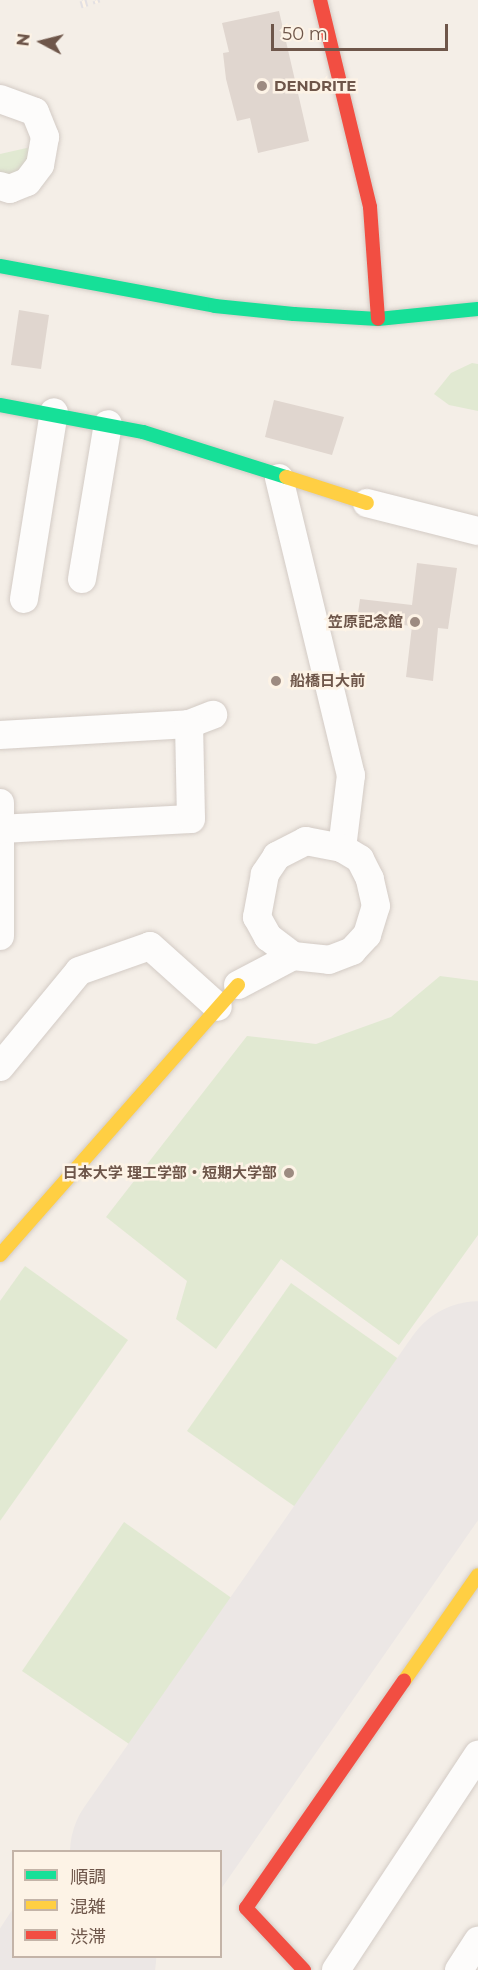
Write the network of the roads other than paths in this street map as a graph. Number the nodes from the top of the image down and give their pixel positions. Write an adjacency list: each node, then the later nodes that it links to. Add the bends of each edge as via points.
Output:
1 (320, 0): 6 (street, via 370,207)
2 (0, 99): 3 (street, via 35,112 45,137 40,165 27,182 10,189)
3 (0, 186)
4 (0, 266): 6 (street, via 215,306)
5 (478, 309): 6 (street)
6 (378, 319)
7 (0, 405): 8 (street)
8 (54, 412): 9 (street); 14 (street)
9 (108, 424): 10 (street); 13 (street)
10 (279, 478): 11 (street); 18 (street, via 351,775)
11 (367, 503): 12 (street)
12 (478, 531)
13 (82, 579)
14 (24, 599)
15 (0, 735): 17 (street, via 201,720 191,819)
16 (0, 803): 17 (street)
17 (0, 829): 19 (street)
18 (342, 848): 20 (street, via 306,842 277,856 259,895 257,917); 21 (street, via 360,859 370,879 376,906 367,935 352,951 329,960)
19 (0, 936)
20 (268, 937): 21 (street); 22 (street)
21 (293, 956): 22 (street)
22 (238, 985): 23 (street)
23 (218, 1007): 24 (street, via 150,946 79,970); 25 (street)
24 (0, 1067)
25 (0, 1256)
26 (478, 1575): 29 (street, via 246,1908)
27 (478, 1755): 30 (street)
28 (478, 1941): 31 (street)
29 (304, 1970)
30 (336, 1970)
31 (459, 1970)

